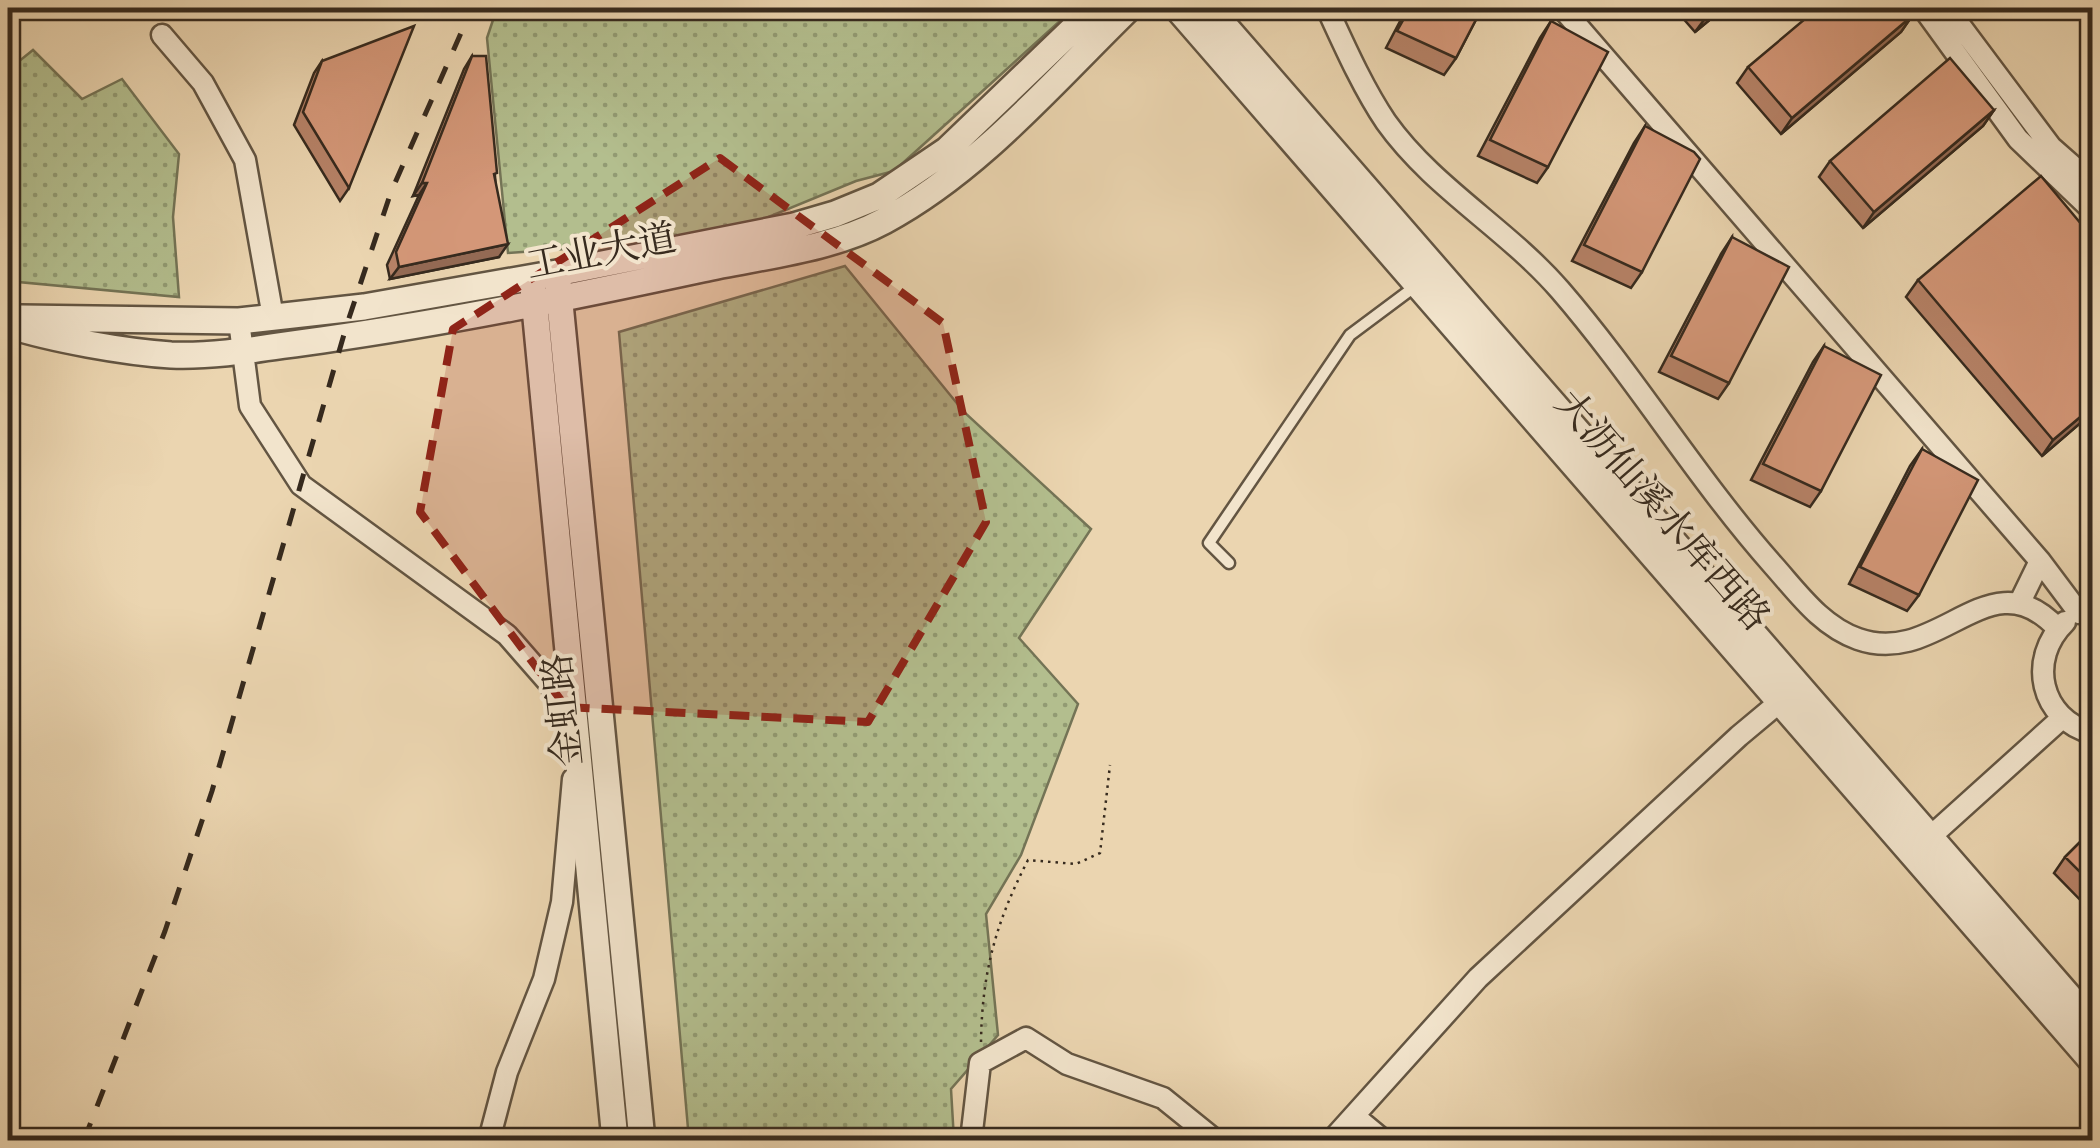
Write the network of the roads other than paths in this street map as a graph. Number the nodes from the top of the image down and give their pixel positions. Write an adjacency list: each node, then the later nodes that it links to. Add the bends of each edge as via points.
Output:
1 (1095, 8): 13 (street, 工业大道, via 947,150 879,196 794,226)
2 (1129, 8): 13 (street, 工业大道, via 966,164 880,223 834,240)
3 (1178, 8): 12 (street, 大沥仙溪水库西路)
4 (1209, 8): 12 (street)
5 (1327, 8): 21 (street, via 1384,120 1422,168 1507,235 1559,289 1729,516 1820,618 1859,640 1902,645 1973,609)
6 (1562, 8): 19 (street)
7 (1923, 8): 11 (street, via 2018,140)
8 (1947, 8): 10 (street, via 2051,146)
9 (162, 35): 15 (street, via 203,83 245,160)
10 (2092, 184)
11 (2092, 210)
12 (1428, 277): 20 (lane, via 1350,335 1210,543); 24 (street, 大沥仙溪水库西路)
13 (546, 288): 15 (street); 18 (street, 工业大道, via 379,332); 32 (street, 金虹路); 33 (street, 金虹路)
14 (8, 312): 16 (street, via 23,319)
15 (273, 317): 16 (street)
16 (238, 321): 18 (street)
17 (8, 326): 18 (street, 工业大道, via 172,355)
18 (242, 350): 31 (street, via 250,406 301,485 507,635 563,707 576,752 562,902 544,979)
19 (2040, 561): 21 (street); 22 (street)
20 (1230, 564)
21 (2019, 604): 23 (street, via 2042,612)
22 (2086, 612): 23 (street)
23 (2058, 629): 25 (street, via 2042,661 2042,682)
24 (1790, 694): 27 (street, 大沥仙溪水库西路); 30 (street, via 1478,978)
25 (2062, 718): 26 (street); 27 (street)
26 (2092, 733)
27 (1921, 845): 28 (street); 29 (street, 大沥仙溪水库西路)
28 (2092, 1023)
29 (2092, 1061)
30 (1354, 1116): 36 (street); 37 (street)
31 (489, 1140)
32 (616, 1140)
33 (642, 1140)
34 (971, 1140): 35 (street, via 980,1064 1026,1038 1067,1064 1163,1098)
35 (1215, 1140)
36 (1332, 1140)
37 (1383, 1140)

